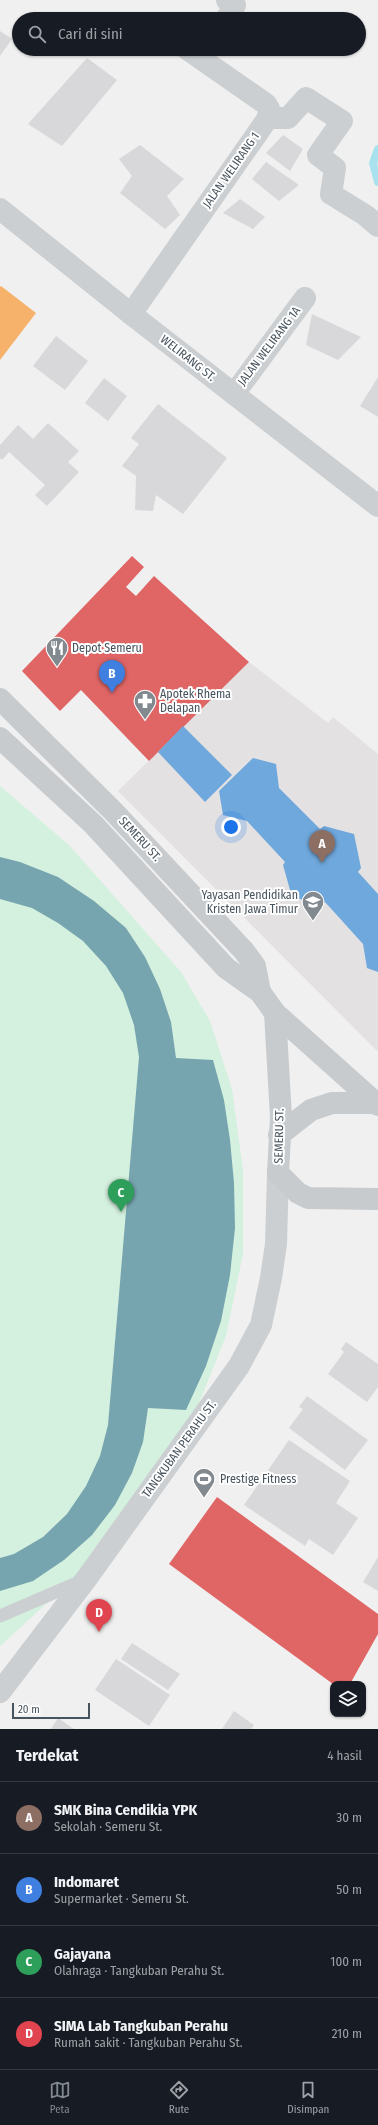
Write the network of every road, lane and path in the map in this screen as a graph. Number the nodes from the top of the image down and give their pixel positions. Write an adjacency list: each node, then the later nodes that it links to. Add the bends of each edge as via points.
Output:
1 (227, 0): 2 (street, via 235,4)
2 (230, 12)
3 (203, 56): 4 (street, via 266,104 269,109)
4 (268, 118): 6 (street, via 288,118 306,98 342,121 318,155 335,168 331,194); 8 (street, JALAN WELIRANG 1)
5 (0, 209): 8 (street, WELIRANG ST.)
6 (378, 226)
7 (305, 298): 9 (street, JALAN WELIRANG 1A)
8 (131, 314): 9 (street, WELIRANG ST.)
9 (234, 394): 10 (street, WELIRANG ST.)
10 (378, 506)
11 (0, 699): 13 (main road, SEMERU ST., via 114,812 244,951 255,966)
12 (0, 738): 13 (main road, SEMERU ST., via 93,824 226,968)
13 (260, 992): 14 (main road, SEMERU ST.)
14 (275, 1013): 15 (main road, SEMERU ST.); 16 (main road, SEMERU ST., via 281,1117)
15 (377, 1104): 16 (main road, via 332,1103 311,1110)
16 (279, 1135): 17 (main road, SEMERU ST.)
17 (278, 1173): 18 (main road, SEMERU ST., via 298,1193 308,1198); 19 (street, TANGKUBAN PERAHU ST., via 276,1244 260,1325 239,1366)
18 (378, 1200)
19 (87, 1578): 20 (lane); 21 (street, TANGKUBAN PERAHU ST.)
20 (0, 1616)
21 (0, 1692)

